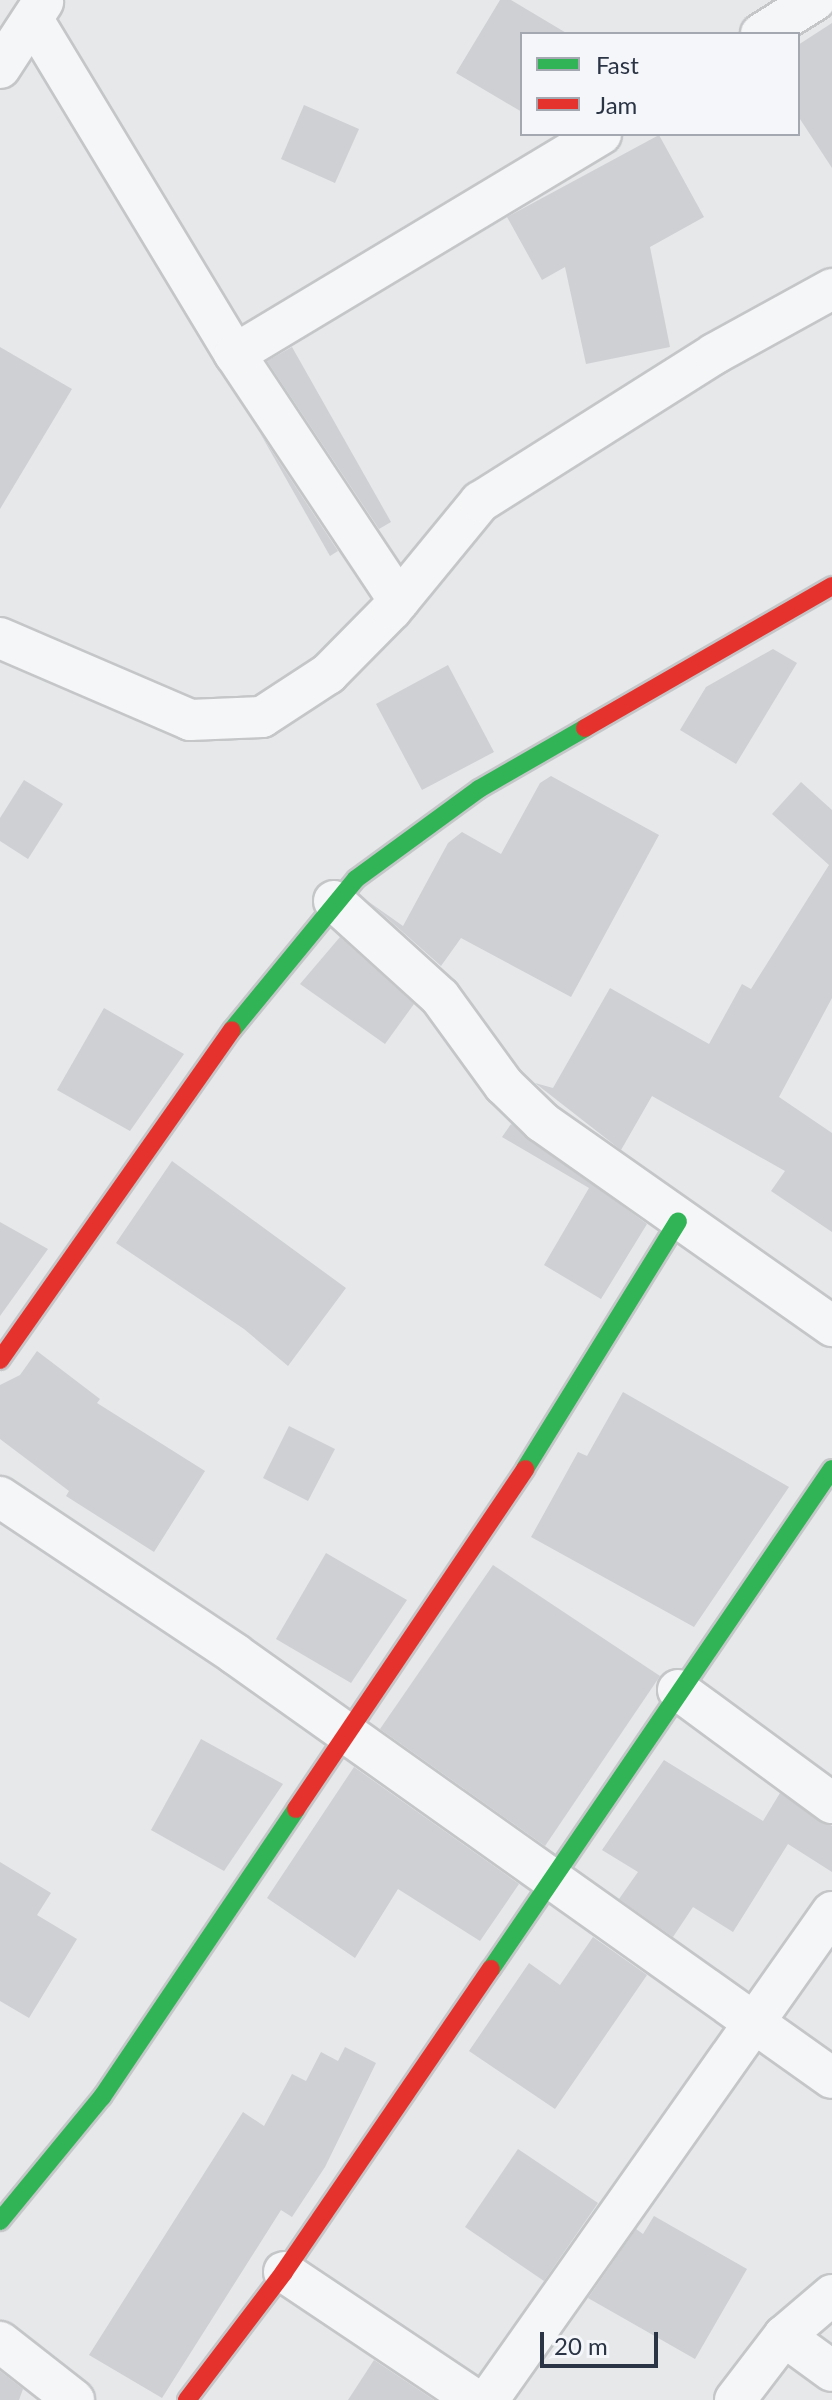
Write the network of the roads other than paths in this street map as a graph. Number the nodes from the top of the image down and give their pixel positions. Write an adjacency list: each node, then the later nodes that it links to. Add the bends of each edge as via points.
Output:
1 (815, 0): 3 (street)
2 (39, 12): 4 (street); 7 (street)
3 (764, 32)
4 (0, 68)
5 (598, 136): 7 (street)
6 (832, 289): 9 (street, via 714,354 489,495)
7 (235, 354): 9 (street)
8 (832, 586): 11 (street, via 479,789)
9 (399, 601): 10 (street, via 328,674 262,717 236,721 172,714 65,661)
10 (0, 638)
11 (334, 901): 12 (street, via 440,997 520,1103); 14 (street, via 244,1012)
12 (678, 1221): 13 (street); 18 (street, via 550,1432)
13 (832, 1326)
14 (0, 1360)
15 (832, 1469): 17 (street)
16 (0, 1497): 18 (street)
17 (678, 1690): 19 (street); 20 (street)
18 (347, 1732): 20 (street); 24 (street, via 102,2097)
19 (832, 1803)
20 (554, 1877): 22 (street); 25 (street)
21 (832, 1912): 22 (street)
22 (752, 2021): 23 (street); 33 (street)
23 (832, 2078)
24 (0, 2221)
25 (284, 2272): 31 (street); 32 (street)
26 (832, 2295): 27 (street)
27 (784, 2336): 29 (street); 34 (street)
28 (0, 2342): 30 (street)
29 (832, 2371)
30 (74, 2400)
31 (187, 2400)
32 (475, 2400)
33 (488, 2400)
34 (735, 2400)

